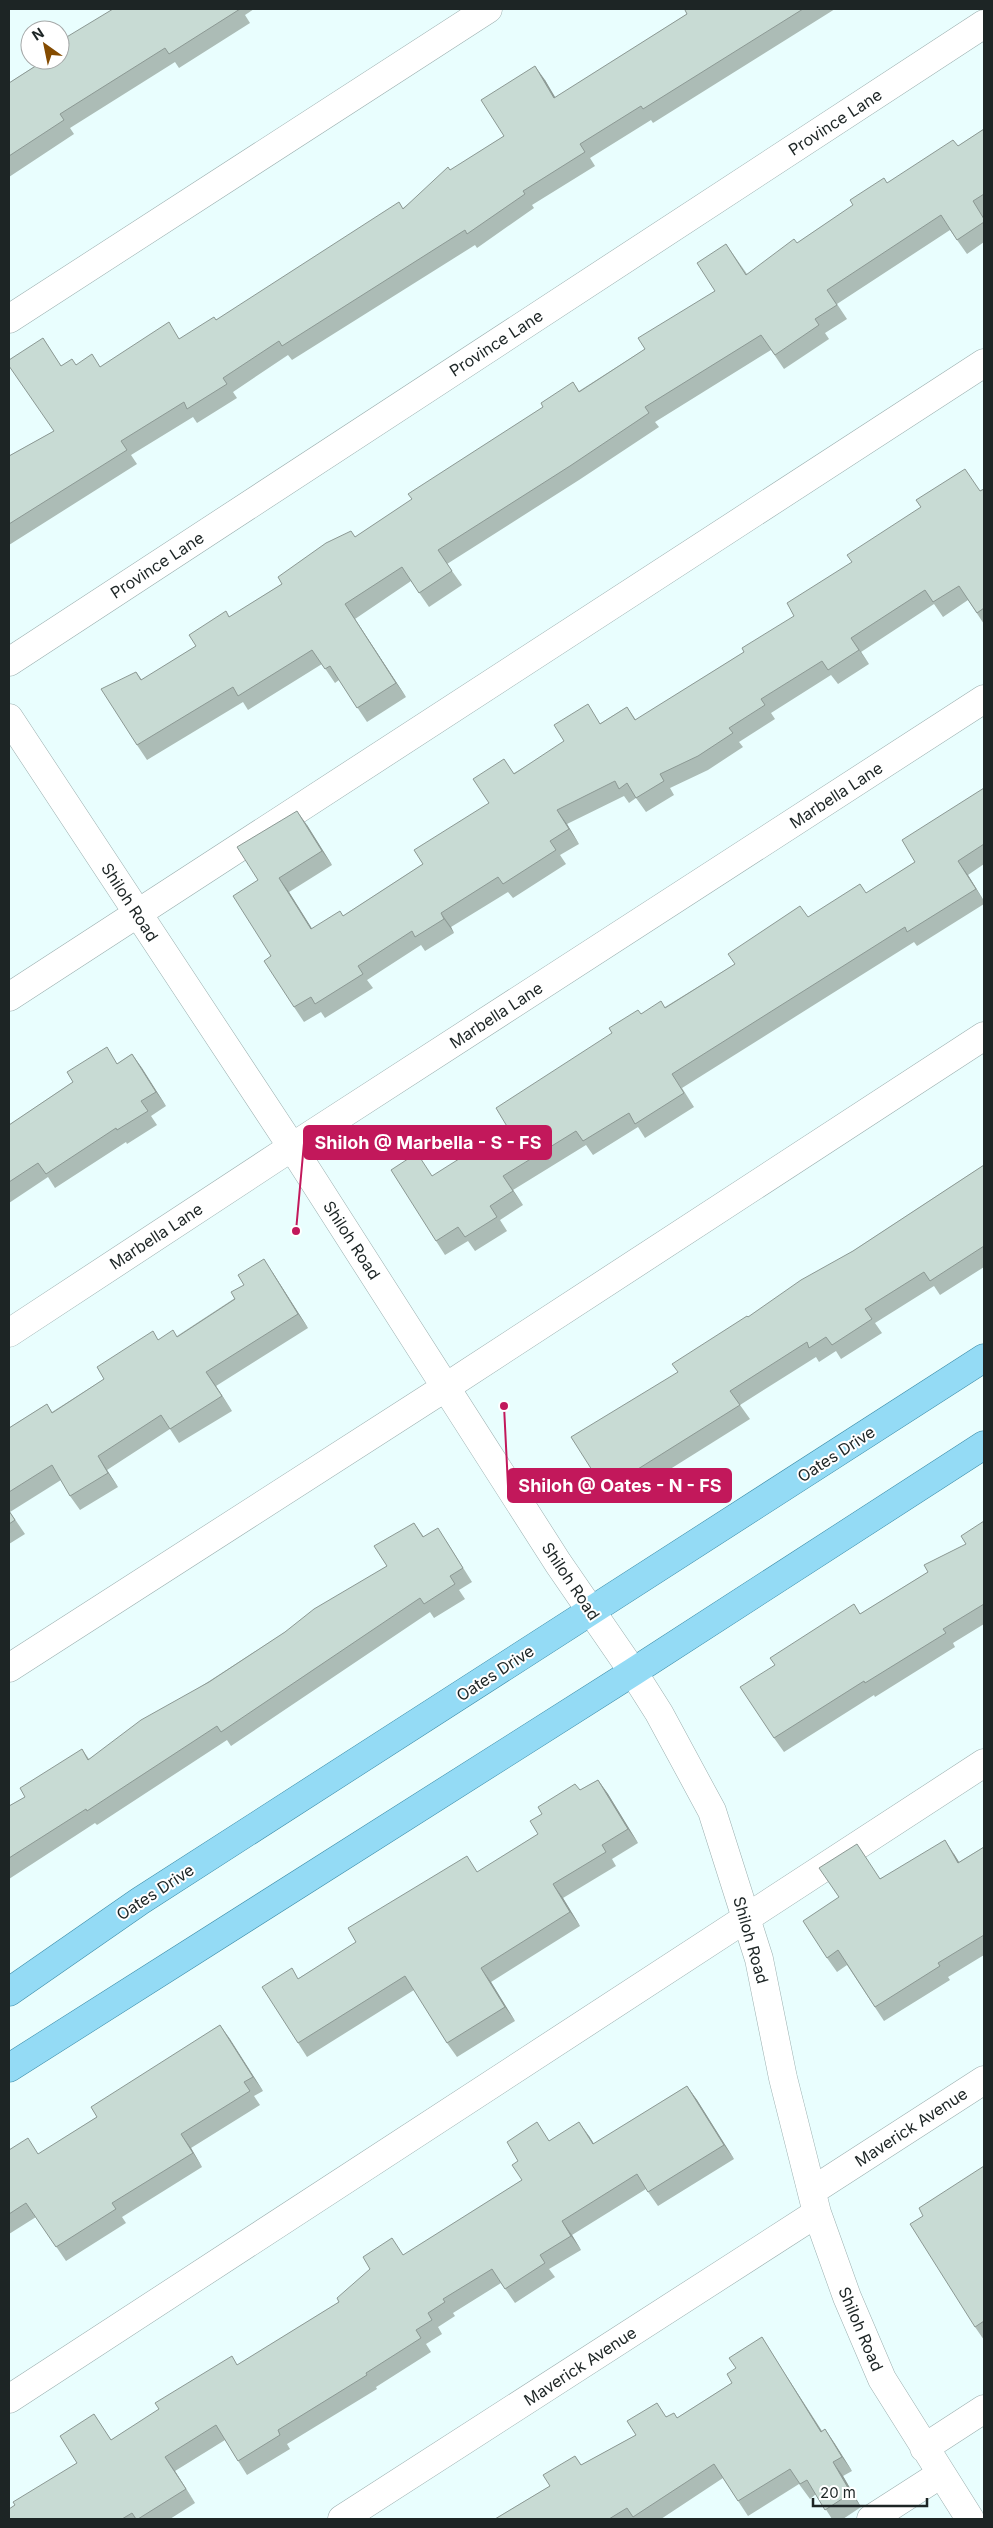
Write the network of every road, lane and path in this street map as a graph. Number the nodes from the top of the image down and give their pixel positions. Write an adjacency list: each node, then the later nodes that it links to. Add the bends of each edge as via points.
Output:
1 (488, 9): 3 (street)
2 (984, 24): 5 (street, Province Lane)
3 (9, 319)
4 (984, 364): 8 (street)
5 (9, 662)
6 (984, 699): 11 (street, Marbella Lane)
7 (9, 718): 8 (street, Shiloh Road)
8 (138, 914): 9 (street); 11 (street, Shiloh Road)
9 (9, 997)
10 (984, 1036): 14 (street)
11 (292, 1147): 12 (street, Marbella Lane); 14 (street, Shiloh Road)
12 (9, 1333)
13 (984, 1358): 16 (main road, Oates Drive)
14 (446, 1387): 16 (street, Shiloh Road); 17 (street)
15 (984, 1444): 18 (main road)
16 (591, 1611): 18 (street, Shiloh Road); 21 (main road, Oates Drive, via 140,1901)
17 (9, 1668)
18 (633, 1672): 20 (street, Shiloh Road, via 712,1811); 22 (main road)
19 (984, 1763): 20 (street)
20 (746, 1917): 24 (street, Shiloh Road, via 759,1959 783,2078); 25 (street)
21 (9, 1992)
22 (9, 2068)
23 (984, 2080): 24 (street, Maverick Avenue)
24 (815, 2202): 27 (street, Shiloh Road, via 846,2297 882,2379); 29 (street, Maverick Avenue)
25 (9, 2399)
26 (984, 2409): 27 (street)
27 (924, 2448): 28 (street, Shiloh Road)
28 (941, 2474): 30 (street); 31 (street, Shiloh Road)
29 (342, 2519)
30 (871, 2519)
31 (970, 2519)

